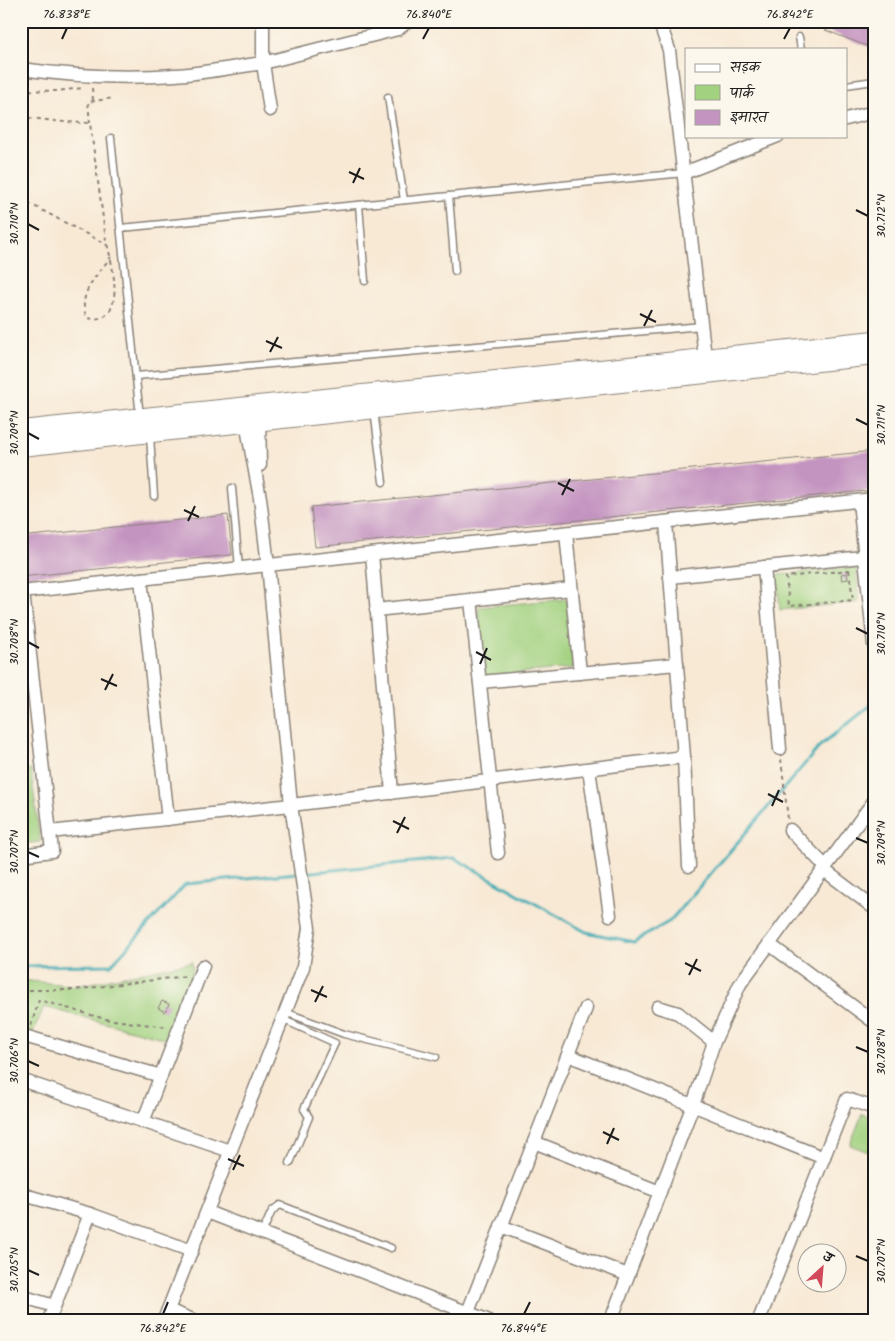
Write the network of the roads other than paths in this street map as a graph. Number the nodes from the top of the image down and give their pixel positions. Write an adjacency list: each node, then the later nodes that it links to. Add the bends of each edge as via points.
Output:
1 (263, 21): 6 (street)
2 (408, 21): 6 (street, via 398,29)
3 (659, 21): 16 (street, via 669,50)
4 (799, 38): 5 (lane)
5 (801, 48)
6 (263, 63): 7 (street, via 198,73 131,77); 11 (street)
7 (21, 69)
8 (874, 81): 9 (lane)
9 (848, 85)
10 (388, 97): 18 (lane)
11 (270, 110)
12 (874, 112): 13 (street)
13 (848, 118)
14 (111, 138): 20 (lane)
15 (773, 138): 16 (street)
16 (684, 173): 17 (lane); 23 (street)
17 (449, 196): 18 (lane); 21 (lane)
18 (404, 200): 19 (lane)
19 (359, 205): 20 (lane); 22 (lane)
20 (121, 228): 27 (lane)
21 (455, 271)
22 (365, 281)
23 (702, 326): 26 (street); 27 (lane)
24 (874, 340): 26 (main road)
25 (874, 356): 28 (main road)
26 (705, 358): 29 (main road)
27 (136, 376): 30 (lane)
28 (374, 408): 29 (main road); 33 (lane)
29 (252, 414): 30 (main road); 42 (street)
30 (145, 425): 31 (main road); 32 (main road); 35 (lane)
31 (21, 430)
32 (21, 447)
33 (383, 482)
34 (232, 488): 44 (lane)
35 (154, 496)
36 (874, 499): 37 (street)
37 (859, 501): 38 (street); 41 (street)
38 (666, 522): 39 (street); 45 (street)
39 (566, 533): 40 (street); 47 (street)
40 (372, 554): 42 (street); 50 (street)
41 (863, 557): 43 (street); 51 (street)
42 (268, 565): 44 (street); 62 (street)
43 (764, 567): 45 (street); 56 (street)
44 (239, 568): 46 (street)
45 (670, 577): 53 (street)
46 (140, 579): 48 (street); 63 (street)
47 (571, 590): 49 (street); 54 (street)
48 (22, 592): 52 (street)
49 (471, 600): 50 (street); 55 (street)
50 (376, 610): 60 (street)
51 (874, 645)
52 (25, 649): 65 (street)
53 (677, 664): 54 (street); 57 (street)
54 (580, 673): 55 (street)
55 (480, 682): 59 (street)
56 (780, 749)
57 (684, 757): 58 (street); 68 (street)
58 (589, 769): 59 (street); 71 (street)
59 (490, 781): 60 (street); 66 (street)
60 (392, 793): 62 (street)
61 (874, 801): 69 (street)
62 (291, 806): 63 (street); 76 (street, via 309,928 303,967)
63 (168, 819): 65 (street)
64 (790, 830): 69 (street)
65 (50, 832): 67 (street, via 52,850)
66 (498, 853)
67 (21, 855)
68 (689, 866)
69 (825, 869): 70 (street); 72 (street)
70 (874, 908)
71 (610, 915)
72 (769, 944): 77 (street); 79 (street, via 740,984)
73 (203, 966): 82 (street)
74 (658, 1007): 79 (street, via 678,1013)
75 (586, 1008): 80 (street)
76 (284, 1016): 81 (lane); 88 (street); 90 (lane, via 335,1043 304,1108 309,1117)
77 (874, 1022)
78 (25, 1034): 82 (street)
79 (714, 1042): 84 (street)
80 (568, 1054): 84 (street); 87 (street)
81 (436, 1057)
82 (161, 1076): 86 (street)
83 (21, 1080): 86 (street)
84 (694, 1105): 89 (street); 91 (street)
85 (874, 1108): 89 (street, via 847,1099)
86 (143, 1122): 88 (street)
87 (534, 1142): 91 (street); 95 (street)
88 (230, 1151): 93 (street)
89 (824, 1158): 108 (street)
90 (290, 1163)
91 (660, 1192): 99 (street)
92 (21, 1194): 94 (street)
93 (207, 1212): 96 (street); 98 (street)
94 (90, 1214): 98 (street); 101 (street)
95 (501, 1226): 99 (street); 102 (street)
96 (262, 1233): 97 (lane, via 272,1211 280,1205); 102 (street)
97 (391, 1248)
98 (192, 1250): 103 (street)
99 (628, 1275): 107 (street)
100 (21, 1296): 101 (street)
101 (54, 1306): 104 (street)
102 (468, 1312): 106 (street)
103 (166, 1315): 105 (street)
104 (49, 1320)
105 (193, 1320)
106 (487, 1320)
107 (611, 1320)
108 (759, 1320)

